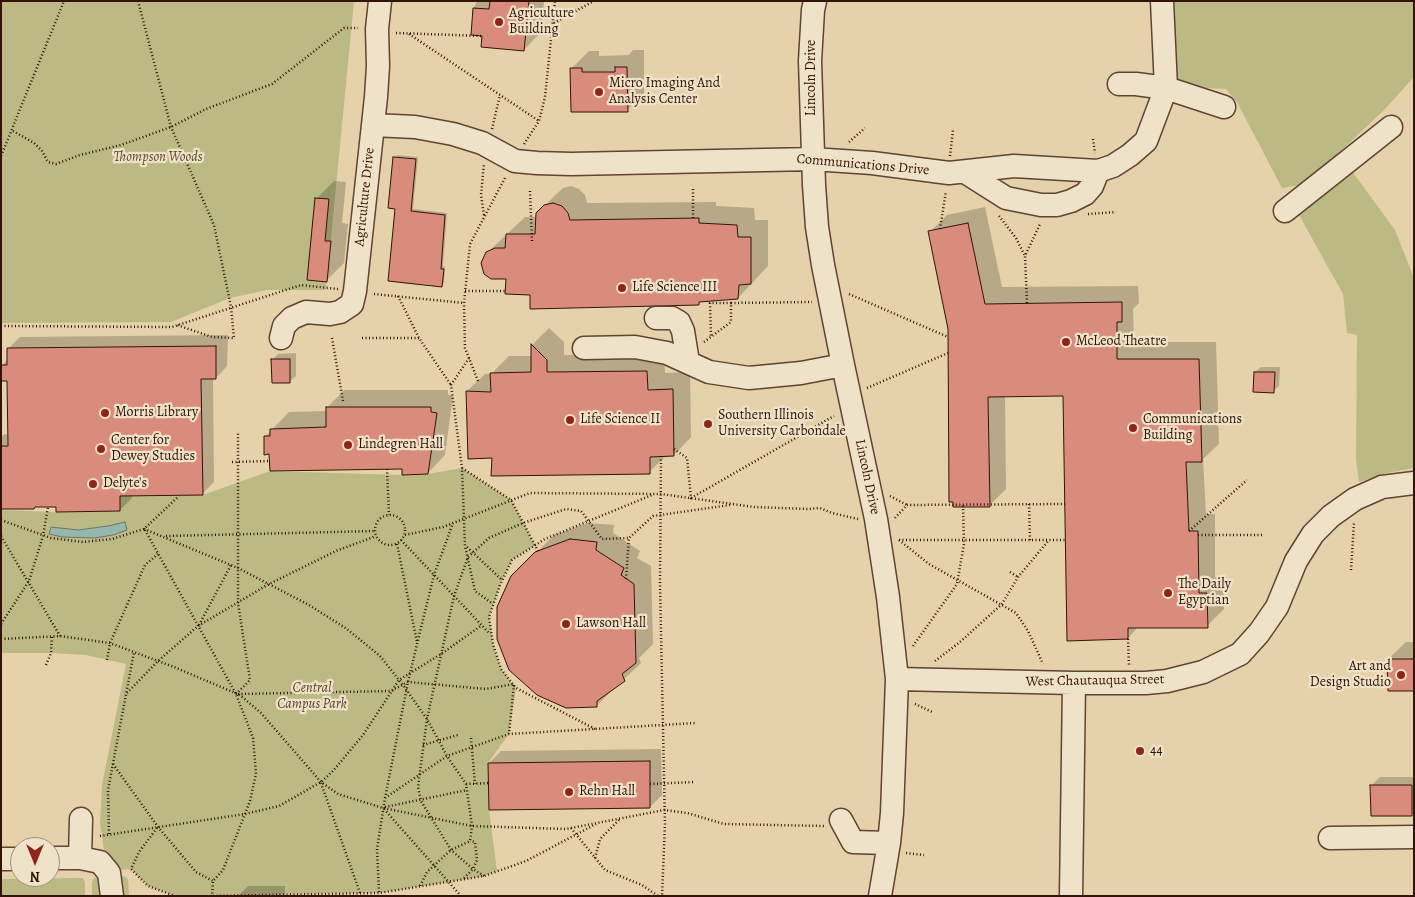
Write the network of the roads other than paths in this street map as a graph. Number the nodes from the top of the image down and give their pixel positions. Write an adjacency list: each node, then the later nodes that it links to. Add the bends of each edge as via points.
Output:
1 (380, 1): 7 (street, Agriculture Drive)
2 (815, 1): 9 (street, Lincoln Drive, via 810,61)
3 (1162, 1): 5 (street, Communications Drive)
4 (1119, 84): 5 (street)
5 (1166, 88): 6 (street); 10 (street, Communications Drive, via 1146,141 1113,166)
6 (1224, 107)
7 (373, 125): 9 (street, Communications Drive, via 415,127 453,134 482,143 515,161 536,163); 14 (street, Agriculture Drive, via 352,304 340,312 306,312 292,318 284,326)
8 (1391, 127): 12 (street)
9 (813, 159): 11 (street, Communications Drive); 17 (street, Lincoln Drive, via 817,227)
10 (1098, 171): 11 (street, Communications Drive, via 1014,166); 11 (street, via 1085,194 1057,205 1006,198)
11 (965, 172)
12 (1285, 211)
13 (656, 318): 16 (street, via 672,318 679,322)
14 (281, 338)
15 (584, 348): 16 (street, via 635,347)
16 (688, 359): 17 (street, via 709,372 749,378)
17 (843, 366): 19 (street, Lincoln Drive, via 877,527)
18 (1414, 484): 20 (street, West Chautauqua Street, via 1382,487 1355,499 1312,534 1296,561 1277,607 1240,654 1203,672 1167,681)
19 (897, 679): 20 (street, West Chautauqua Street); 25 (street, Lincoln Drive)
20 (1074, 683): 30 (street)
21 (833, 823): 25 (street, via 853,842)
22 (88, 828): 27 (street)
23 (1414, 837): 24 (street)
24 (1330, 838)
25 (897, 848): 29 (street, Lincoln Drive)
26 (60, 858): 27 (street)
27 (80, 858): 28 (street, via 100,862 109,873)
28 (112, 896)
29 (880, 896)
30 (1071, 896)

